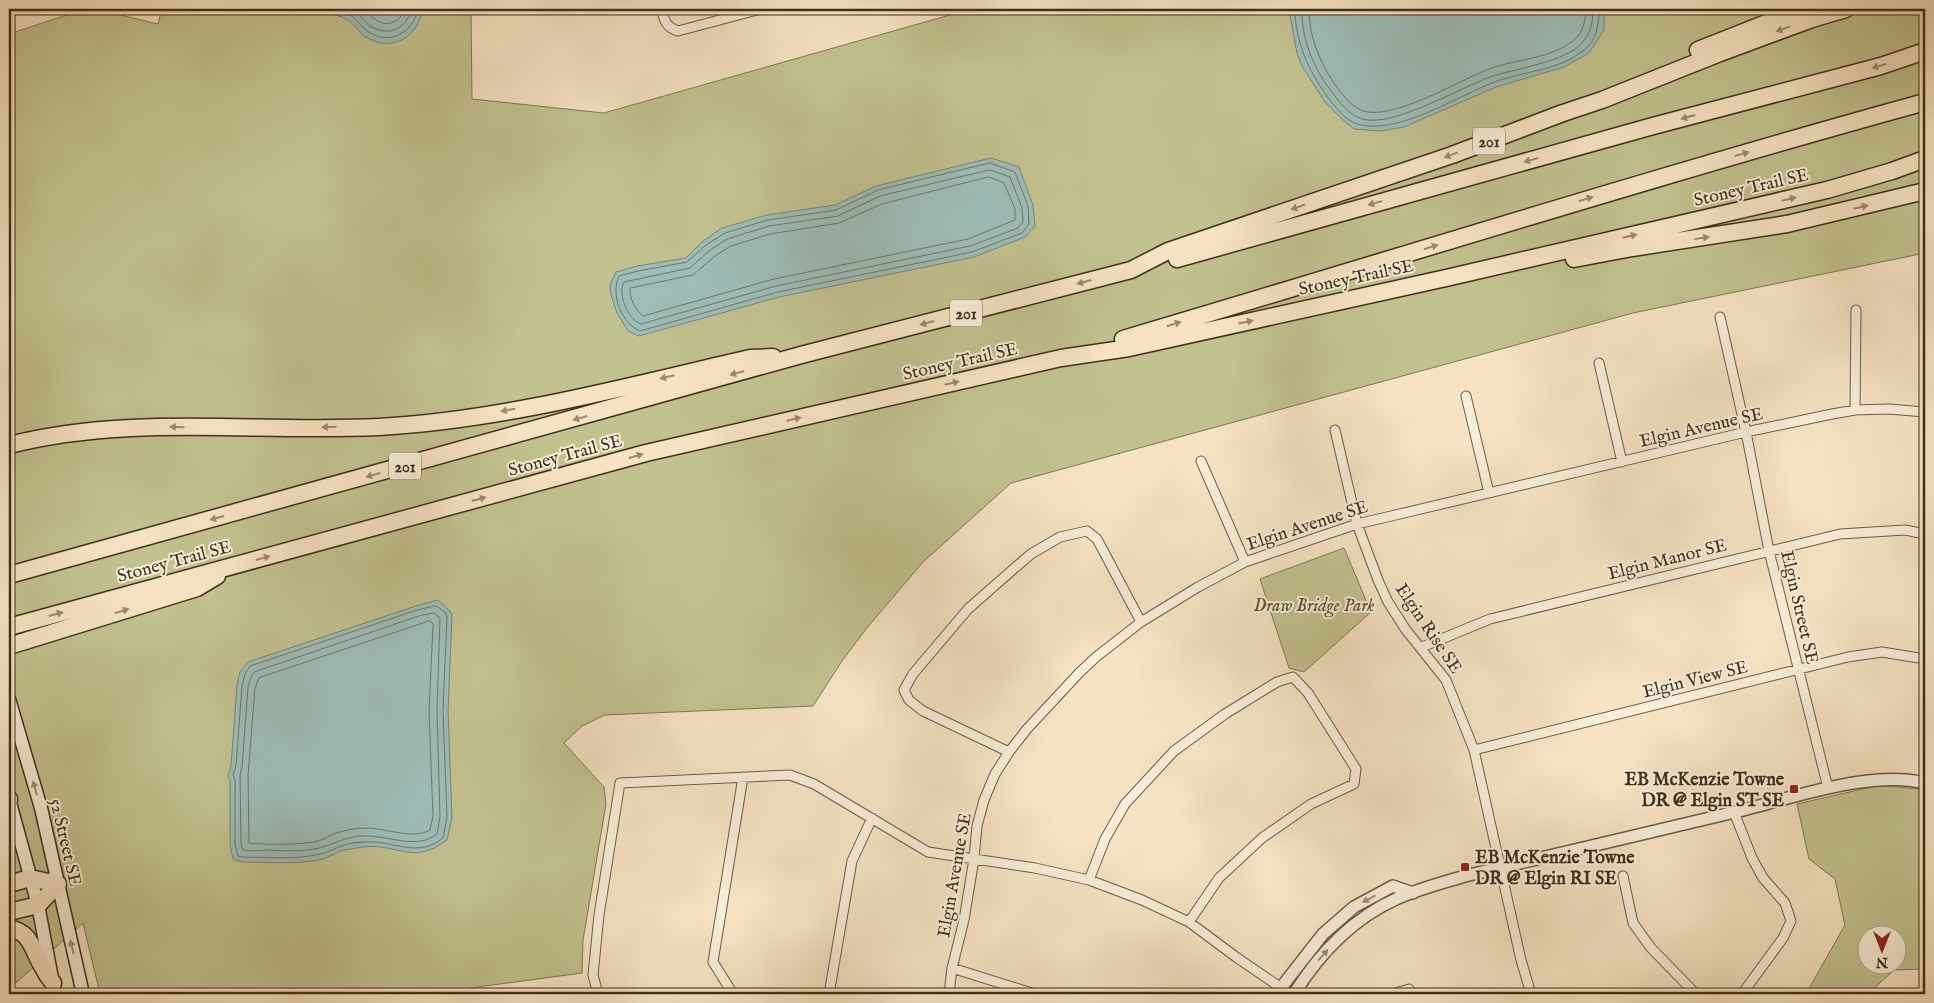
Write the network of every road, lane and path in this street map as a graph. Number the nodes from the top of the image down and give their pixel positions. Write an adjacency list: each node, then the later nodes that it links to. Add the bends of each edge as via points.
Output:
1 (662, 9): 2 (street, via 664,21 678,30)
2 (760, 9)
3 (1802, 9): 7 (highway, via 1631,78)
4 (1846, 9): 7 (highway, Stoney Trail SE / 201, one-way to 7, via 1812,18 1602,100)
5 (1925, 51): 10 (highway, one-way to 10)
6 (1925, 102): 15 (highway, one-way to 6, via 1584,200)
7 (1563, 112): 10 (highway, Stoney Trail SE / 201, one-way to 10, via 1452,155 1168,251)
8 (1925, 159): 11 (highway, Stoney Trail SE, one-way to 8, via 1828,190)
9 (1925, 191): 11 (highway, one-way to 9, via 1504,273 1632,248 1787,224)
10 (1131, 270): 14 (highway, Stoney Trail SE / 201, one-way to 14)
11 (1446, 278): 15 (highway, Stoney Trail SE, one-way to 11, via 1129,348)
12 (1856, 310): 18 (street)
13 (1720, 317): 21 (street, Elgin Street SE)
14 (801, 356): 23 (highway, one-way to 23, via 750,358 564,400 438,423 376,427 154,427 87,430); 33 (highway, Stoney Trail SE / 201, one-way to 33)
15 (1061, 358): 32 (highway, Stoney Trail SE, one-way to 15, via 646,453)
16 (1600, 363): 26 (street)
17 (1466, 396): 27 (street)
18 (1855, 410): 19 (street, Elgin Avenue SE); 21 (street, Elgin Avenue SE)
19 (1925, 412)
20 (1335, 430): 28 (street, Elgin Rise SE)
21 (1746, 432): 26 (street, Elgin Avenue SE); 30 (street, Elgin Street SE)
22 (9, 435): 23 (highway)
23 (37, 438): 24 (highway)
24 (9, 445)
25 (1201, 461): 31 (street)
26 (1622, 462): 27 (street, Elgin Avenue SE)
27 (1489, 492): 28 (street, Elgin Avenue SE)
28 (1357, 524): 31 (street, Elgin Avenue SE); 37 (street, Elgin Rise SE, via 1388,602 1406,630)
29 (1925, 534): 30 (street, Elgin Manor SE, via 1905,530 1840,534)
30 (1769, 551): 37 (street, Elgin Manor SE, via 1490,619); 39 (street, Elgin Street SE)
31 (1245, 562): 34 (street, Elgin Avenue SE)
32 (233, 566): 35 (highway, Stoney Trail SE, one-way to 32); 36 (highway, one-way to 32, via 197,588)
33 (9, 575)
34 (1142, 622): 42 (street, Elgin Avenue SE, via 1079,673); 42 (street, via 1098,539 1087,531 1060,537 1031,554 968,609 912,674 904,690 909,700 923,710)
35 (9, 627)
36 (9, 646)
37 (1422, 647): 41 (street, Elgin Rise SE, via 1446,680)
38 (1925, 659): 39 (street, Elgin View SE, via 1882,652)
39 (1798, 670): 41 (street, Elgin View SE); 45 (street, Elgin Street SE)
40 (9, 699): 55 (main road, 52 Street SE, one-way to 40, via 41,808)
41 (1474, 750): 50 (street, Elgin Rise SE)
42 (1009, 752): 49 (street, Elgin Avenue SE, via 984,800 977,826)
43 (743, 777): 48 (street, via 790,775 814,784); 66 (street, via 620,783 599,915 593,975); 67 (street, via 714,962)
44 (1925, 783): 45 (street, via 1909,778)
45 (1828, 788): 47 (street)
46 (9, 799): 52 (main road)
47 (1734, 812): 50 (street); 75 (street, via 1752,858 1763,878 1785,903 1791,920 1783,938)
48 (872, 818): 49 (street, via 928,852); 68 (street, via 852,861)
49 (974, 860): 53 (street, via 1035,868); 61 (street, Elgin Avenue SE)
50 (1499, 868): 56 (street); 73 (street, Elgin Rise SE)
51 (1623, 876): 74 (street, via 1633,923 1651,948)
52 (30, 878): 54 (highway); 55 (highway); 57 (main road)
53 (1089, 880): 59 (street); 59 (street, via 1105,839 1124,804 1174,751 1225,714 1277,682 1293,677 1308,693 1356,770 1354,784 1311,804 1262,838 1219,878)
54 (9, 884)
55 (58, 884): 57 (highway); 65 (main road, 52 Street SE, one-way to 55)
56 (1413, 893): 64 (street, one-way to 64, via 1393,886 1354,907 1323,934); 71 (street, one-way to 56, via 1338,938 1395,899)
57 (38, 905): 58 (highway); 62 (main road)
58 (9, 912)
59 (1189, 922): 64 (street)
60 (9, 928): 62 (highway, via 19,930 29,938)
61 (952, 968): 69 (street, Elgin Avenue SE); 70 (street)
62 (54, 989)
63 (1409, 989): 72 (street)
64 (1278, 991): 71 (street)
65 (83, 994)
66 (598, 994)
67 (733, 994)
68 (829, 994)
69 (949, 994)
70 (1035, 994)
71 (1292, 994)
72 (1392, 994)
73 (1531, 994)
74 (1696, 994)
75 (1742, 994)

